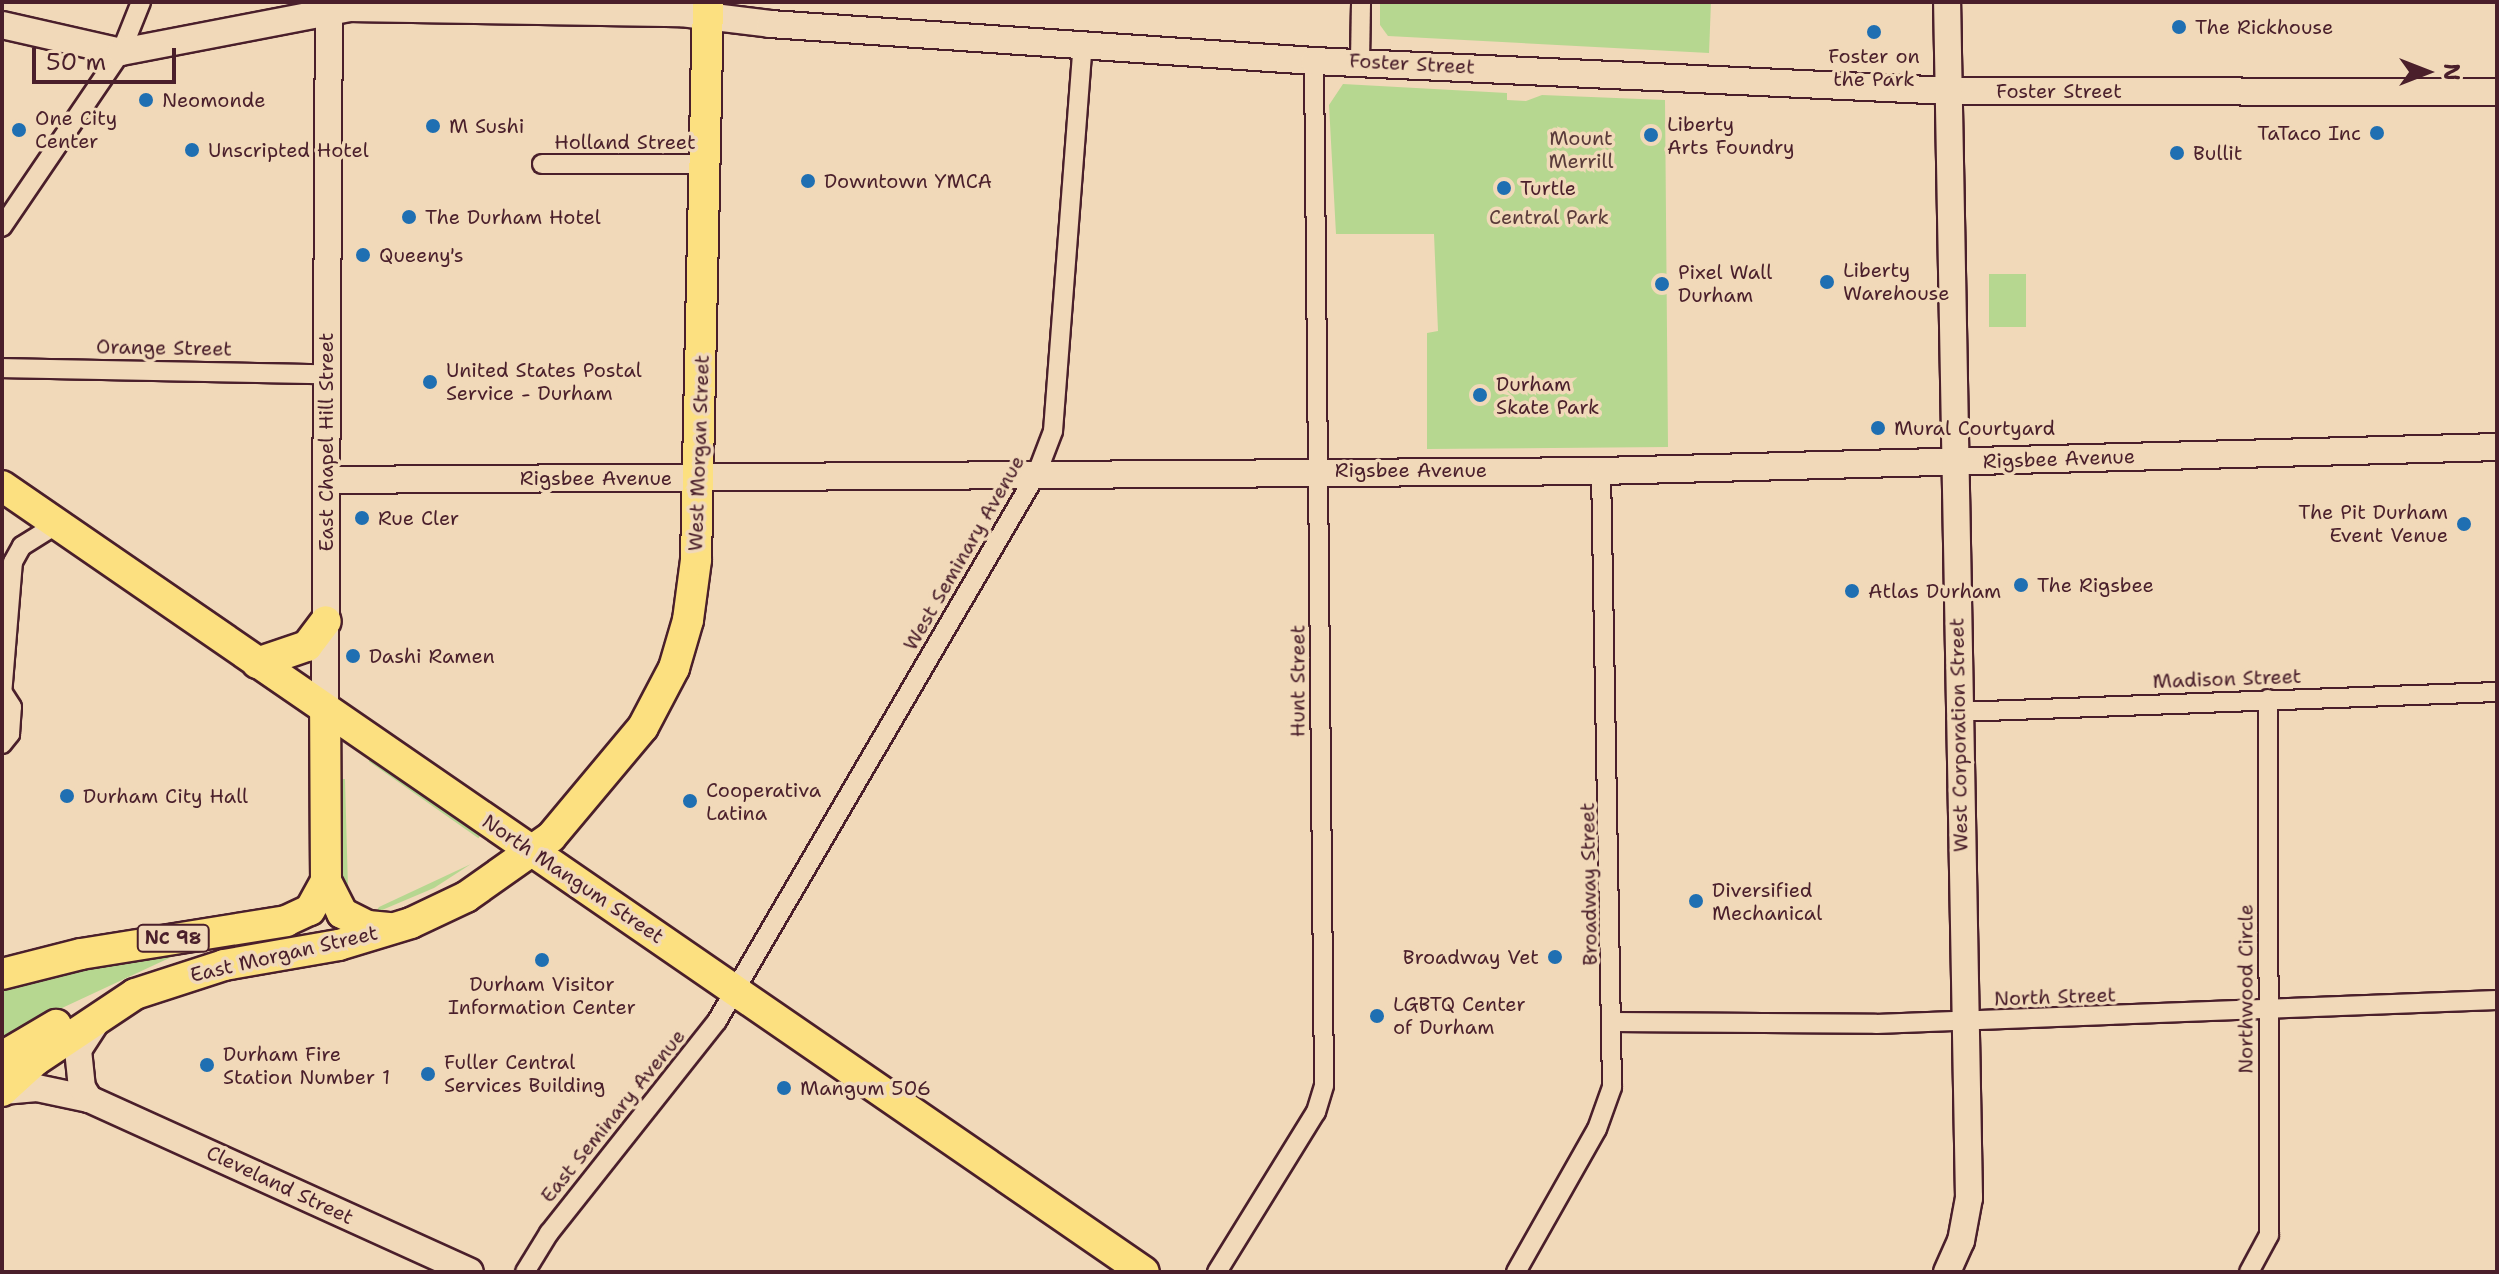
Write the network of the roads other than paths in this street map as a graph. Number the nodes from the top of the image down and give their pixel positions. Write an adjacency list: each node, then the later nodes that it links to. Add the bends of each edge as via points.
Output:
1 (141, 2): 8 (street)
2 (1361, 2): 10 (street)
3 (1947, 2): 11 (street, West Corporation Street)
4 (329, 7): 5 (street, Foster Street); 8 (street, Foster Street); 17 (street, East Chapel Hill Street)
5 (708, 9): 7 (street, Foster Street); 14 (main road, West Morgan Street)
6 (2, 25): 8 (street)
7 (1083, 44): 9 (street, Foster Street); 22 (street, West Seminary Avenue, via 1053,431)
8 (121, 52): 15 (street)
9 (1314, 61): 10 (street, Foster Street); 20 (street, Hunt Street)
10 (1360, 61): 11 (street, Foster Street)
11 (1949, 91): 12 (street, Foster Street); 19 (street, West Corporation Street)
12 (2497, 92)
13 (542, 164): 14 (street, Holland Street)
14 (707, 164): 23 (main road, West Morgan Street)
15 (2, 227)
16 (2, 368): 17 (street, Orange Street)
17 (326, 374): 24 (street, East Chapel Hill Street)
18 (2497, 447): 19 (street, Rigsbee Avenue)
19 (1955, 462): 21 (street, Rigsbee Avenue); 33 (street, West Corporation Street)
20 (1318, 469): 21 (street, Rigsbee Avenue); 22 (street, Rigsbee Avenue); 52 (street, Hunt Street, via 1323,1093)
21 (1601, 471): 44 (street, Broadway Street)
22 (1037, 473): 23 (street, Rigsbee Avenue); 39 (street, West Seminary Avenue)
23 (699, 478): 24 (street, Rigsbee Avenue); 35 (main road, West Morgan Street, via 691,606 674,668 625,754 587,800)
24 (326, 480): 27 (street, East Chapel Hill Street)
25 (2, 486): 26 (main road, North Mangum Street)
26 (56, 525): 28 (main road, North Mangum Street); 30 (street, via 29,540 13,562)
27 (326, 621): 28 (main road, via 307,646); 32 (street, East Chapel Hill Street)
28 (257, 663): 32 (main road, North Mangum Street)
29 (2497, 692): 31 (street, Madison Street)
30 (3, 694): 34 (street, via 12,707 10,734)
31 (2268, 699): 33 (street, Madison Street); 42 (street, Northwood Circle)
32 (325, 710): 35 (main road, North Mangum Street); 36 (main road, East Chapel Hill Street)
33 (1959, 712): 45 (street, West Corporation Street)
34 (2, 744)
35 (532, 852): 37 (main road, East Morgan Street, via 466,897); 39 (main road, North Mangum Street)
36 (326, 881): 37 (main road, via 347,916 368,926); 38 (main road, NC 98, via 310,910 286,921 81,954)
37 (395, 928): 40 (main road, East Morgan Street, via 322,949 224,965)
38 (2, 974)
39 (736, 988): 50 (street, East Seminary Avenue, via 697,1048 549,1233); 51 (main road, North Mangum Street)
40 (135, 994): 43 (main road, East Morgan Street); 46 (main road, via 102,999)
41 (2497, 1000): 42 (street, North Street)
42 (2268, 1011): 45 (street, North Street); 55 (street, Northwood Circle, via 2269,1235)
43 (99, 1018): 47 (main road, East Morgan Street, via 36,1060); 48 (street, via 78,1050 82,1088)
44 (1613, 1022): 45 (street, North Street); 53 (street, Broadway Street, via 1614,1072 1604,1115)
45 (1964, 1022): 54 (street, West Corporation Street, via 1969,1198 1961,1241)
46 (2, 1057)
47 (2, 1091): 48 (street, Cleveland Street, via 37,1088)
48 (89, 1099): 49 (street, Cleveland Street)
49 (470, 1272)
50 (525, 1272)
51 (1144, 1272)
52 (1217, 1272)
53 (1516, 1272)
54 (1947, 1272)
55 (2249, 1272)

